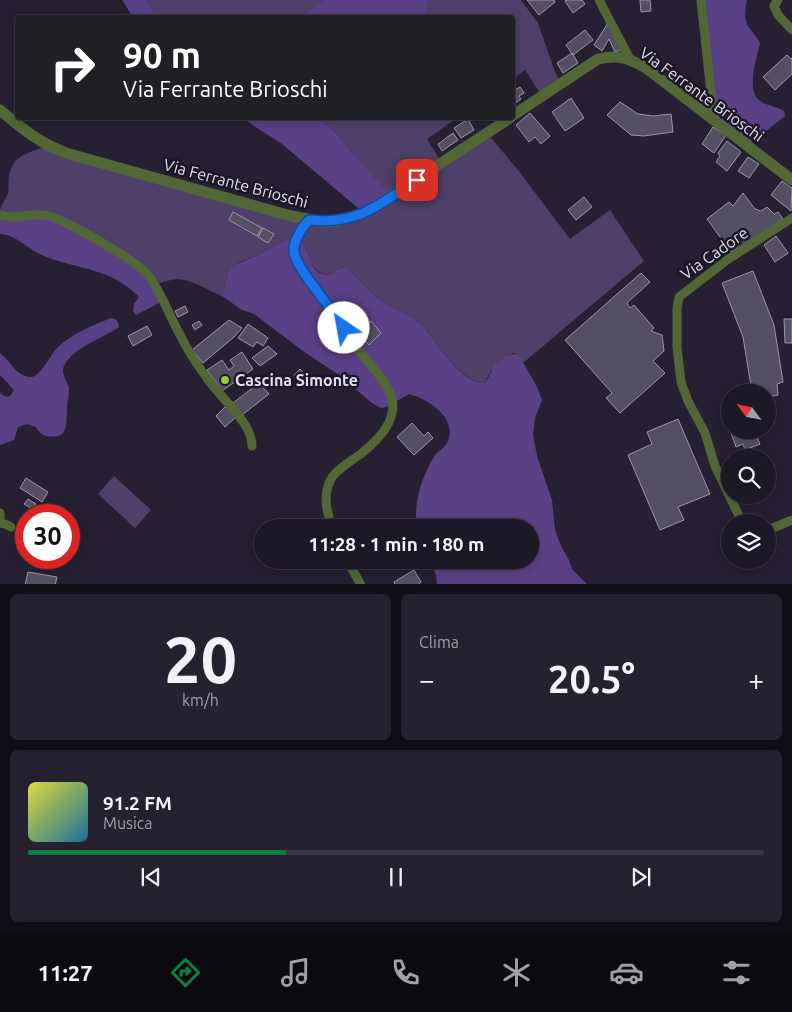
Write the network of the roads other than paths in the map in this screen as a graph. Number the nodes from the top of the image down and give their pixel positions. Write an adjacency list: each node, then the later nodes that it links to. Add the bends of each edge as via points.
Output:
1 (599, 0): 5 (street)
2 (701, 0): 9 (street)
3 (778, 0): 4 (street, via 774,6 778,15)
4 (792, 30)
5 (630, 59): 7 (street, Via Ferrante Brioschi, via 612,56 598,59); 9 (street, Via Ferrante Brioschi)
6 (0, 110): 13 (street, Via Ferrante Brioschi, via 32,137 66,153)
7 (515, 114)
8 (506, 120): 13 (street, Via Ferrante Brioschi, via 366,212 338,221)
9 (714, 121): 10 (street, Via Ferrante Brioschi)
10 (792, 180)
11 (0, 215): 14 (street, via 19,218 39,214 47,216 82,232 143,269 155,285 195,362 250,432)
12 (792, 218): 16 (street, Via Cadore, via 727,260 679,297 677,346 681,382)
13 (309, 220): 18 (street, via 296,240 297,263 391,395 394,409 385,429 332,477 327,490)
14 (252, 446)
15 (0, 513): 17 (street)
16 (738, 514)
17 (0, 518)
18 (329, 519)
19 (792, 520): 22 (street)
20 (0, 523): 21 (street)
21 (11, 527)
22 (776, 527)
23 (352, 569): 24 (street)
24 (361, 584)

